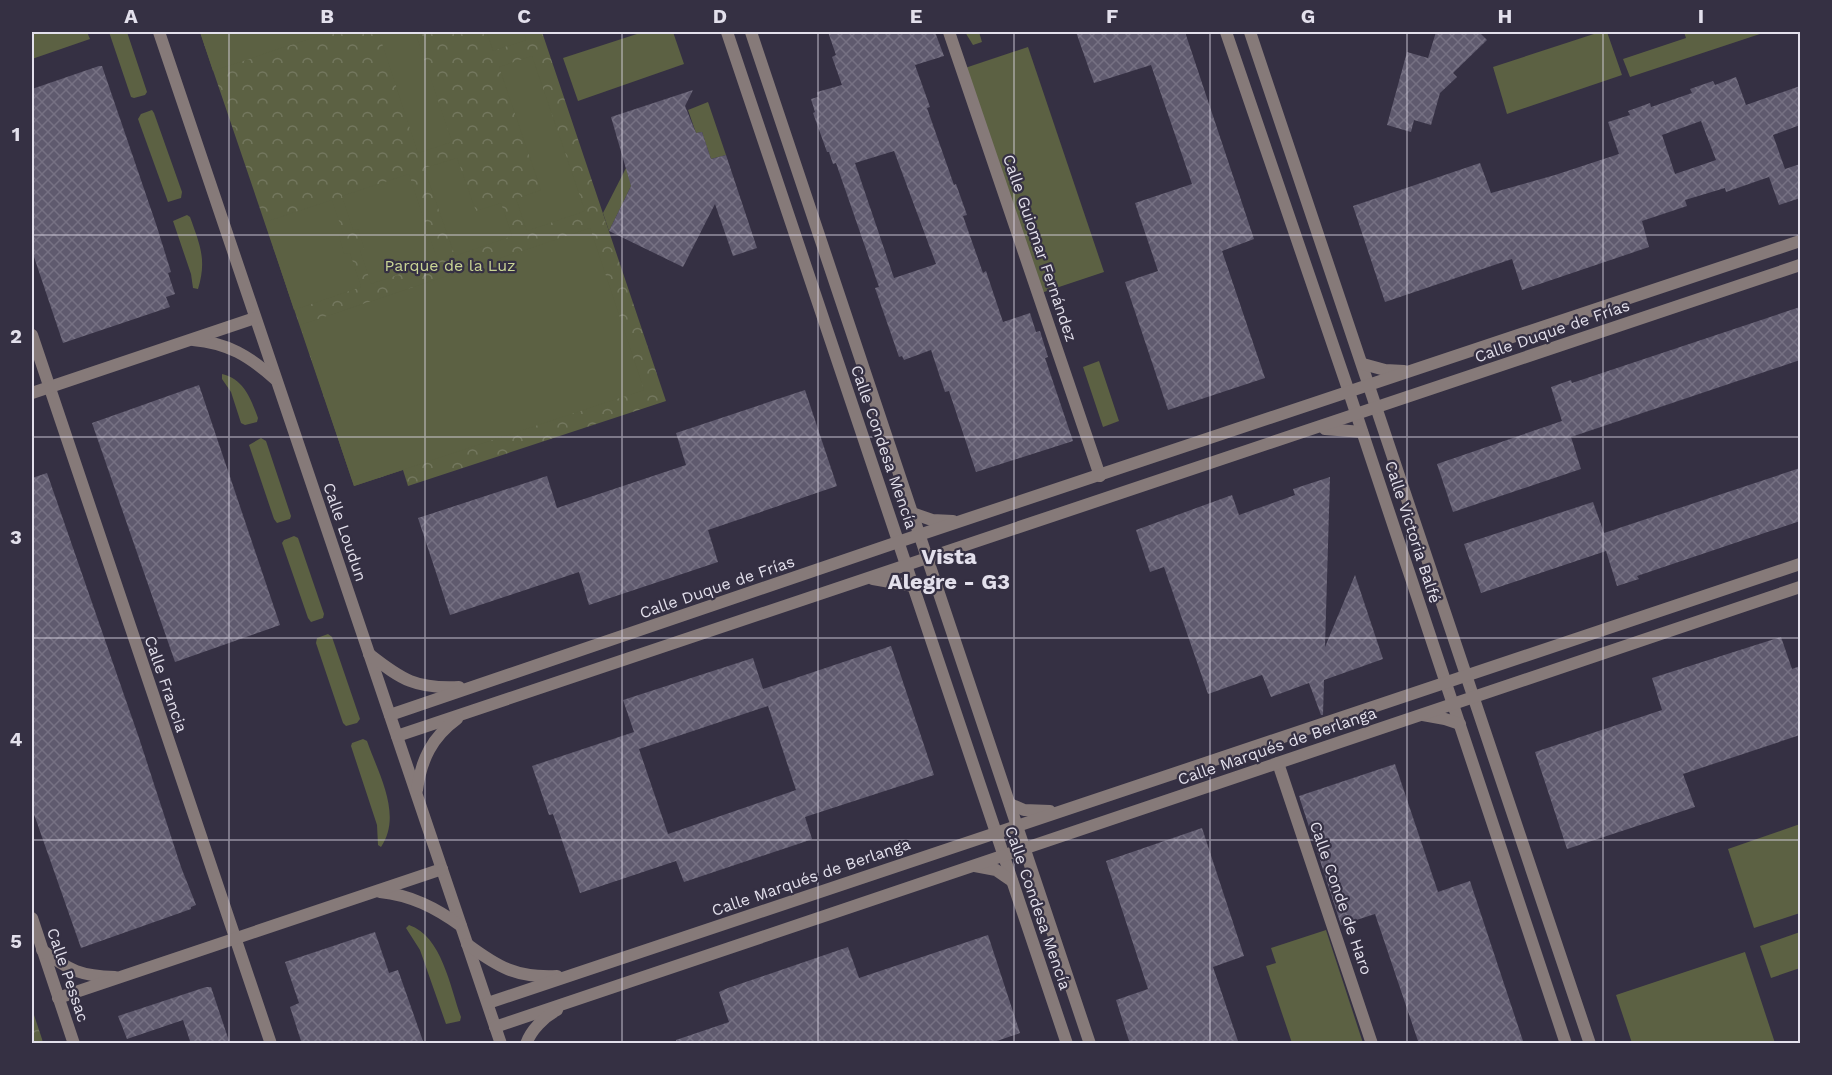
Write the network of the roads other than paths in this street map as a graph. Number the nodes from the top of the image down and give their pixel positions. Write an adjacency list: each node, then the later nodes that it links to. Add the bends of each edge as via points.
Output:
1 (159, 32): 9 (street, Calle Loudun)
2 (727, 32): 27 (street, Calle Condesa Mencía)
3 (751, 32): 24 (street, Calle Condesa Mencía)
4 (950, 32): 23 (street, Calle Guiomar Fernández)
5 (1226, 32): 17 (street, Calle Victoria Balfé)
6 (1250, 32): 12 (street, Calle Victoria Balfé)
7 (1800, 241): 13 (street, Calle Duque de Frías)
8 (1800, 265): 19 (street, Calle Duque de Frías)
9 (255, 318): 11 (street); 14 (street, Calle Loudun)
10 (32, 335): 16 (street, Calle Francia)
11 (188, 340): 14 (street, via 207,341 243,354); 16 (street)
12 (1363, 364): 13 (street, Calle Duque de Frías); 15 (street, Calle Victoria Balfé)
13 (1411, 371): 15 (street, Calle Duque de Frías)
14 (276, 380): 34 (street, Calle Loudun)
15 (1370, 385): 17 (street, Calle Duque de Frías); 19 (street, Calle Victoria Balfé)
16 (49, 387): 18 (street); 61 (street, Calle Francia)
17 (1349, 392): 20 (street, Calle Victoria Balfé); 23 (street, Calle Duque de Frías)
18 (32, 393)
19 (1378, 407): 20 (street, Calle Duque de Frías); 35 (street, Calle Victoria Balfé)
20 (1357, 415): 21 (street, Calle Duque de Frías); 22 (street, Calle Victoria Balfé)
21 (1315, 429): 22 (street, Calle Duque de Frías); 28 (street, Calle Duque de Frías)
22 (1362, 432): 38 (street, Calle Victoria Balfé)
23 (1100, 476): 25 (street, Calle Duque de Frías)
24 (912, 513): 25 (street, Calle Duque de Frías, via 941,521); 26 (street, Calle Condesa Mencía)
25 (969, 519): 26 (street, Calle Duque de Frías)
26 (919, 535): 27 (street, Calle Duque de Frías); 28 (street, Calle Condesa Mencía)
27 (898, 542): 30 (street, Calle Condesa Mencía); 39 (street, Calle Duque de Frías)
28 (927, 558): 30 (street, Calle Duque de Frías); 49 (street, Calle Condesa Mencía)
29 (1800, 564): 36 (street, Calle Marqués de Berlanga)
30 (906, 566): 31 (street, Calle Duque de Frías); 32 (street, Calle Condesa Mencía)
31 (868, 578): 32 (street, Calle Duque de Frías); 42 (street, Calle Duque de Frías)
32 (913, 586): 52 (street, Calle Condesa Mencía)
33 (1800, 587): 40 (street, Calle Marqués de Berlanga)
34 (369, 654): 39 (street, Calle Duque de Frías, via 410,682 443,688); 44 (street, Calle Loudun)
35 (1461, 658): 36 (street, Calle Marqués de Berlanga, via 1479,663); 37 (street, Calle Victoria Balfé)
36 (1505, 662): 37 (street, Calle Marqués de Berlanga)
37 (1467, 674): 38 (street, Calle Marqués de Berlanga); 40 (street, Calle Victoria Balfé)
38 (1446, 681): 41 (street, Calle Victoria Balfé); 50 (street, Calle Marqués de Berlanga)
39 (475, 686): 44 (street, Calle Duque de Frías)
40 (1474, 697): 41 (street, Calle Marqués de Berlanga); 78 (street, Calle Victoria Balfé)
41 (1453, 704): 43 (street, Calle Marqués de Berlanga); 45 (street, Calle Victoria Balfé)
42 (480, 708): 46 (street, Calle Duque de Frías); 48 (street, Calle Duque de Frías, via 456,720 431,744 423,760)
43 (1422, 714): 45 (street); 47 (street, Calle Marqués de Berlanga)
44 (390, 715): 46 (street, Calle Loudun)
45 (1460, 724): 77 (street, Calle Victoria Balfé)
46 (397, 736): 48 (street, Calle Loudun)
47 (1278, 763): 53 (street, Calle Marqués de Berlanga); 76 (street, Calle Conde de Haro)
48 (417, 795): 56 (street, Calle Loudun)
49 (1010, 804): 50 (street, Calle Marqués de Berlanga, via 1035,811); 51 (street, Calle Condesa Mencía)
50 (1063, 810): 51 (street, Calle Marqués de Berlanga)
51 (1016, 825): 52 (street, Calle Marqués de Berlanga); 53 (street, Calle Condesa Mencía)
52 (996, 832): 54 (street, Calle Condesa Mencía); 64 (street, Calle Marqués de Berlanga)
53 (1024, 848): 54 (street, Calle Marqués de Berlanga); 75 (street, Calle Condesa Mencía)
54 (1004, 855): 55 (street, Calle Marqués de Berlanga); 57 (street, Calle Condesa Mencía)
55 (973, 866): 57 (street, via 996,870); 67 (street, Calle Marqués de Berlanga)
56 (442, 869): 58 (street); 60 (street, Calle Loudun)
57 (1012, 881): 74 (street, Calle Condesa Mencía)
58 (376, 891): 60 (street, via 419,901); 61 (street)
59 (32, 918): 63 (street, Calle Pessac)
60 (461, 926): 62 (street, Calle Loudun)
61 (235, 939): 65 (street); 71 (street, Calle Francia)
62 (467, 944): 64 (street, Calle Marqués de Berlanga, via 516,973); 68 (street, Calle Loudun)
63 (42, 950): 65 (street, via 60,964 87,976); 66 (street, Calle Pessac)
64 (570, 975): 68 (street, Calle Marqués de Berlanga)
65 (123, 977): 66 (street)
66 (58, 998): 70 (street, Calle Pessac)
67 (578, 999): 69 (street, Calle Marqués de Berlanga); 73 (street, Calle Marqués de Berlanga, via 548,1014 528,1036)
68 (488, 1003): 69 (street, Calle Loudun)
69 (495, 1027): 72 (street, Calle Loudun)
70 (74, 1044)
71 (271, 1044)
72 (501, 1044)
73 (526, 1044)
74 (1067, 1044)
75 (1090, 1044)
76 (1372, 1044)
77 (1566, 1044)
78 (1590, 1044)

